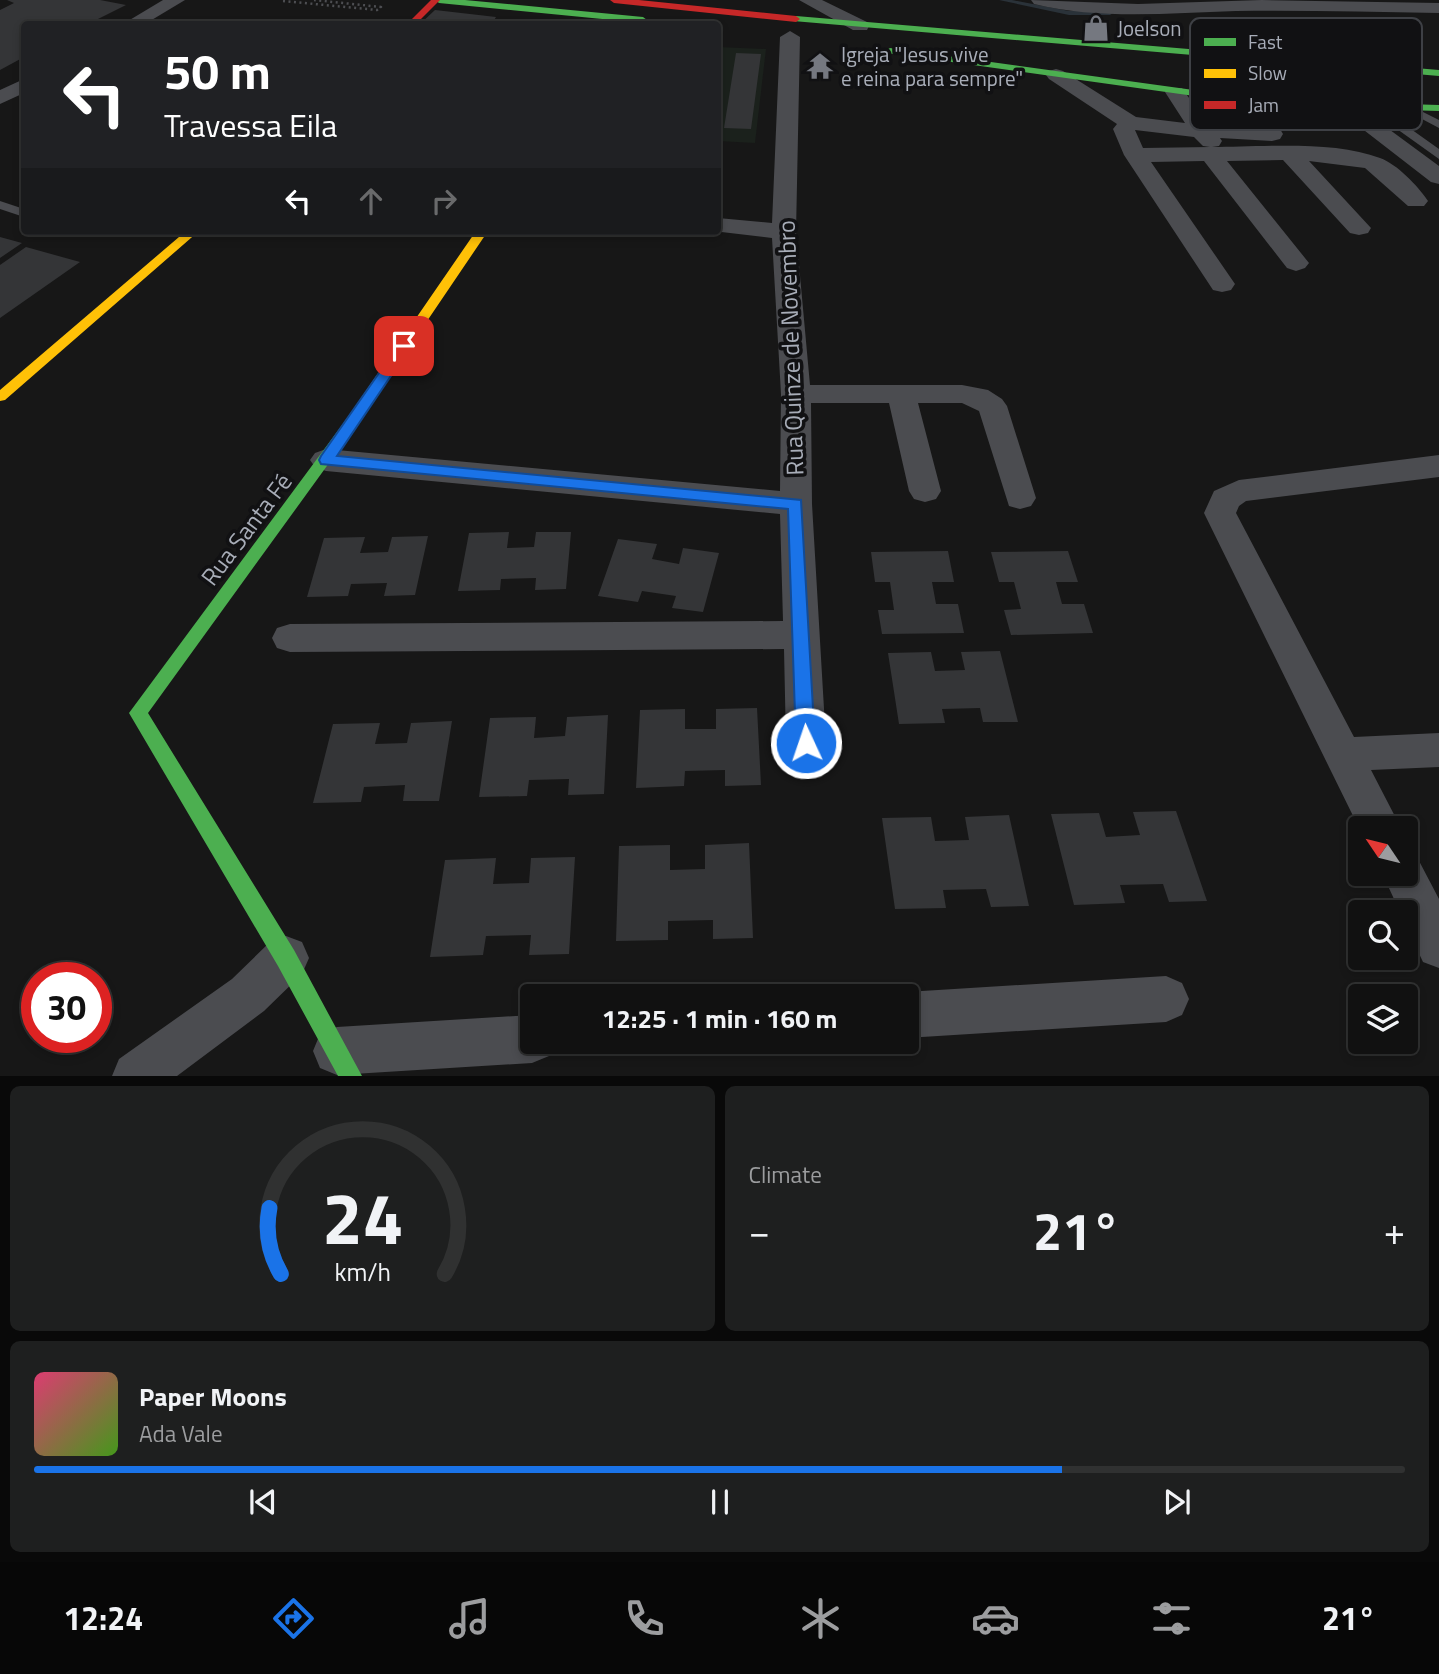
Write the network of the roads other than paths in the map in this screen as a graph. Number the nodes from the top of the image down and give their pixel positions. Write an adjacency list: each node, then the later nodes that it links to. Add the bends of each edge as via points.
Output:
1 (176, 0): 7 (street)
2 (438, 0): 8 (main road); 9 (main road)
3 (614, 0): 10 (main road)
4 (808, 0): 10 (street)
5 (1040, 0): 6 (street, via 1094,9)
6 (1439, 8)
7 (138, 21)
8 (414, 21)
9 (648, 21)
10 (860, 26): 12 (main road)
11 (790, 37): 43 (street, Rua Quinze de Novembro)
12 (1144, 47): 14 (main road); 15 (main road)
13 (870, 48): 16 (main road)
14 (1190, 51)
15 (1190, 61)
16 (1056, 75): 18 (main road); 25 (street)
17 (1190, 80): 18 (main road)
18 (1136, 86): 20 (main road)
19 (21, 87): 22 (street)
20 (1175, 92): 21 (main road); 23 (street)
21 (1190, 94)
22 (0, 98)
23 (1190, 114)
24 (1422, 115): 26 (lane)
25 (1129, 123): 27 (street); 35 (street, via 1124,129)
26 (1439, 125)
27 (1190, 130)
28 (1192, 130): 31 (street)
29 (1377, 130): 37 (street)
30 (1405, 130): 36 (lane)
31 (1201, 131): 32 (street); 34 (street)
32 (1272, 134)
33 (1289, 153): 34 (street); 38 (street, via 1348,156 1373,163); 42 (street)
34 (1218, 154): 35 (street); 46 (street)
35 (1135, 155): 47 (street)
36 (1439, 155)
37 (1439, 177)
38 (1416, 201)
39 (0, 205): 40 (lane)
40 (21, 212)
41 (721, 225): 43 (street)
42 (1359, 228)
43 (784, 232): 49 (street, Rua Quinze de Novembro)
44 (188, 235): 50 (main road)
45 (479, 235): 51 (main road, Rua Santa Fé)
46 (1296, 262)
47 (1222, 284)
48 (901, 393): 49 (street); 53 (street); 54 (street, via 962,394 992,406)
49 (796, 394): 55 (street, Rua Quinze de Novembro)
50 (0, 397)
51 (326, 460): 55 (street); 64 (main road, Rua Santa Fé, via 138,713)
52 (1439, 466): 60 (street, via 1239,491 1225,499 1220,513)
53 (925, 491)
54 (1020, 498)
55 (796, 504): 56 (street, Rua Quinze de Novembro)
56 (800, 635): 57 (street); 58 (street, Rua Quinze de Novembro)
57 (290, 638)
58 (806, 743)
59 (1439, 750): 60 (street)
60 (1344, 754): 61 (street)
61 (1374, 816)
62 (1409, 886): 63 (street)
63 (1439, 946)
64 (286, 958): 68 (main road); 69 (street, via 248,995)
65 (1166, 999): 66 (street)
66 (919, 1014)
67 (520, 1041): 68 (street)
68 (344, 1063)
69 (136, 1076)

